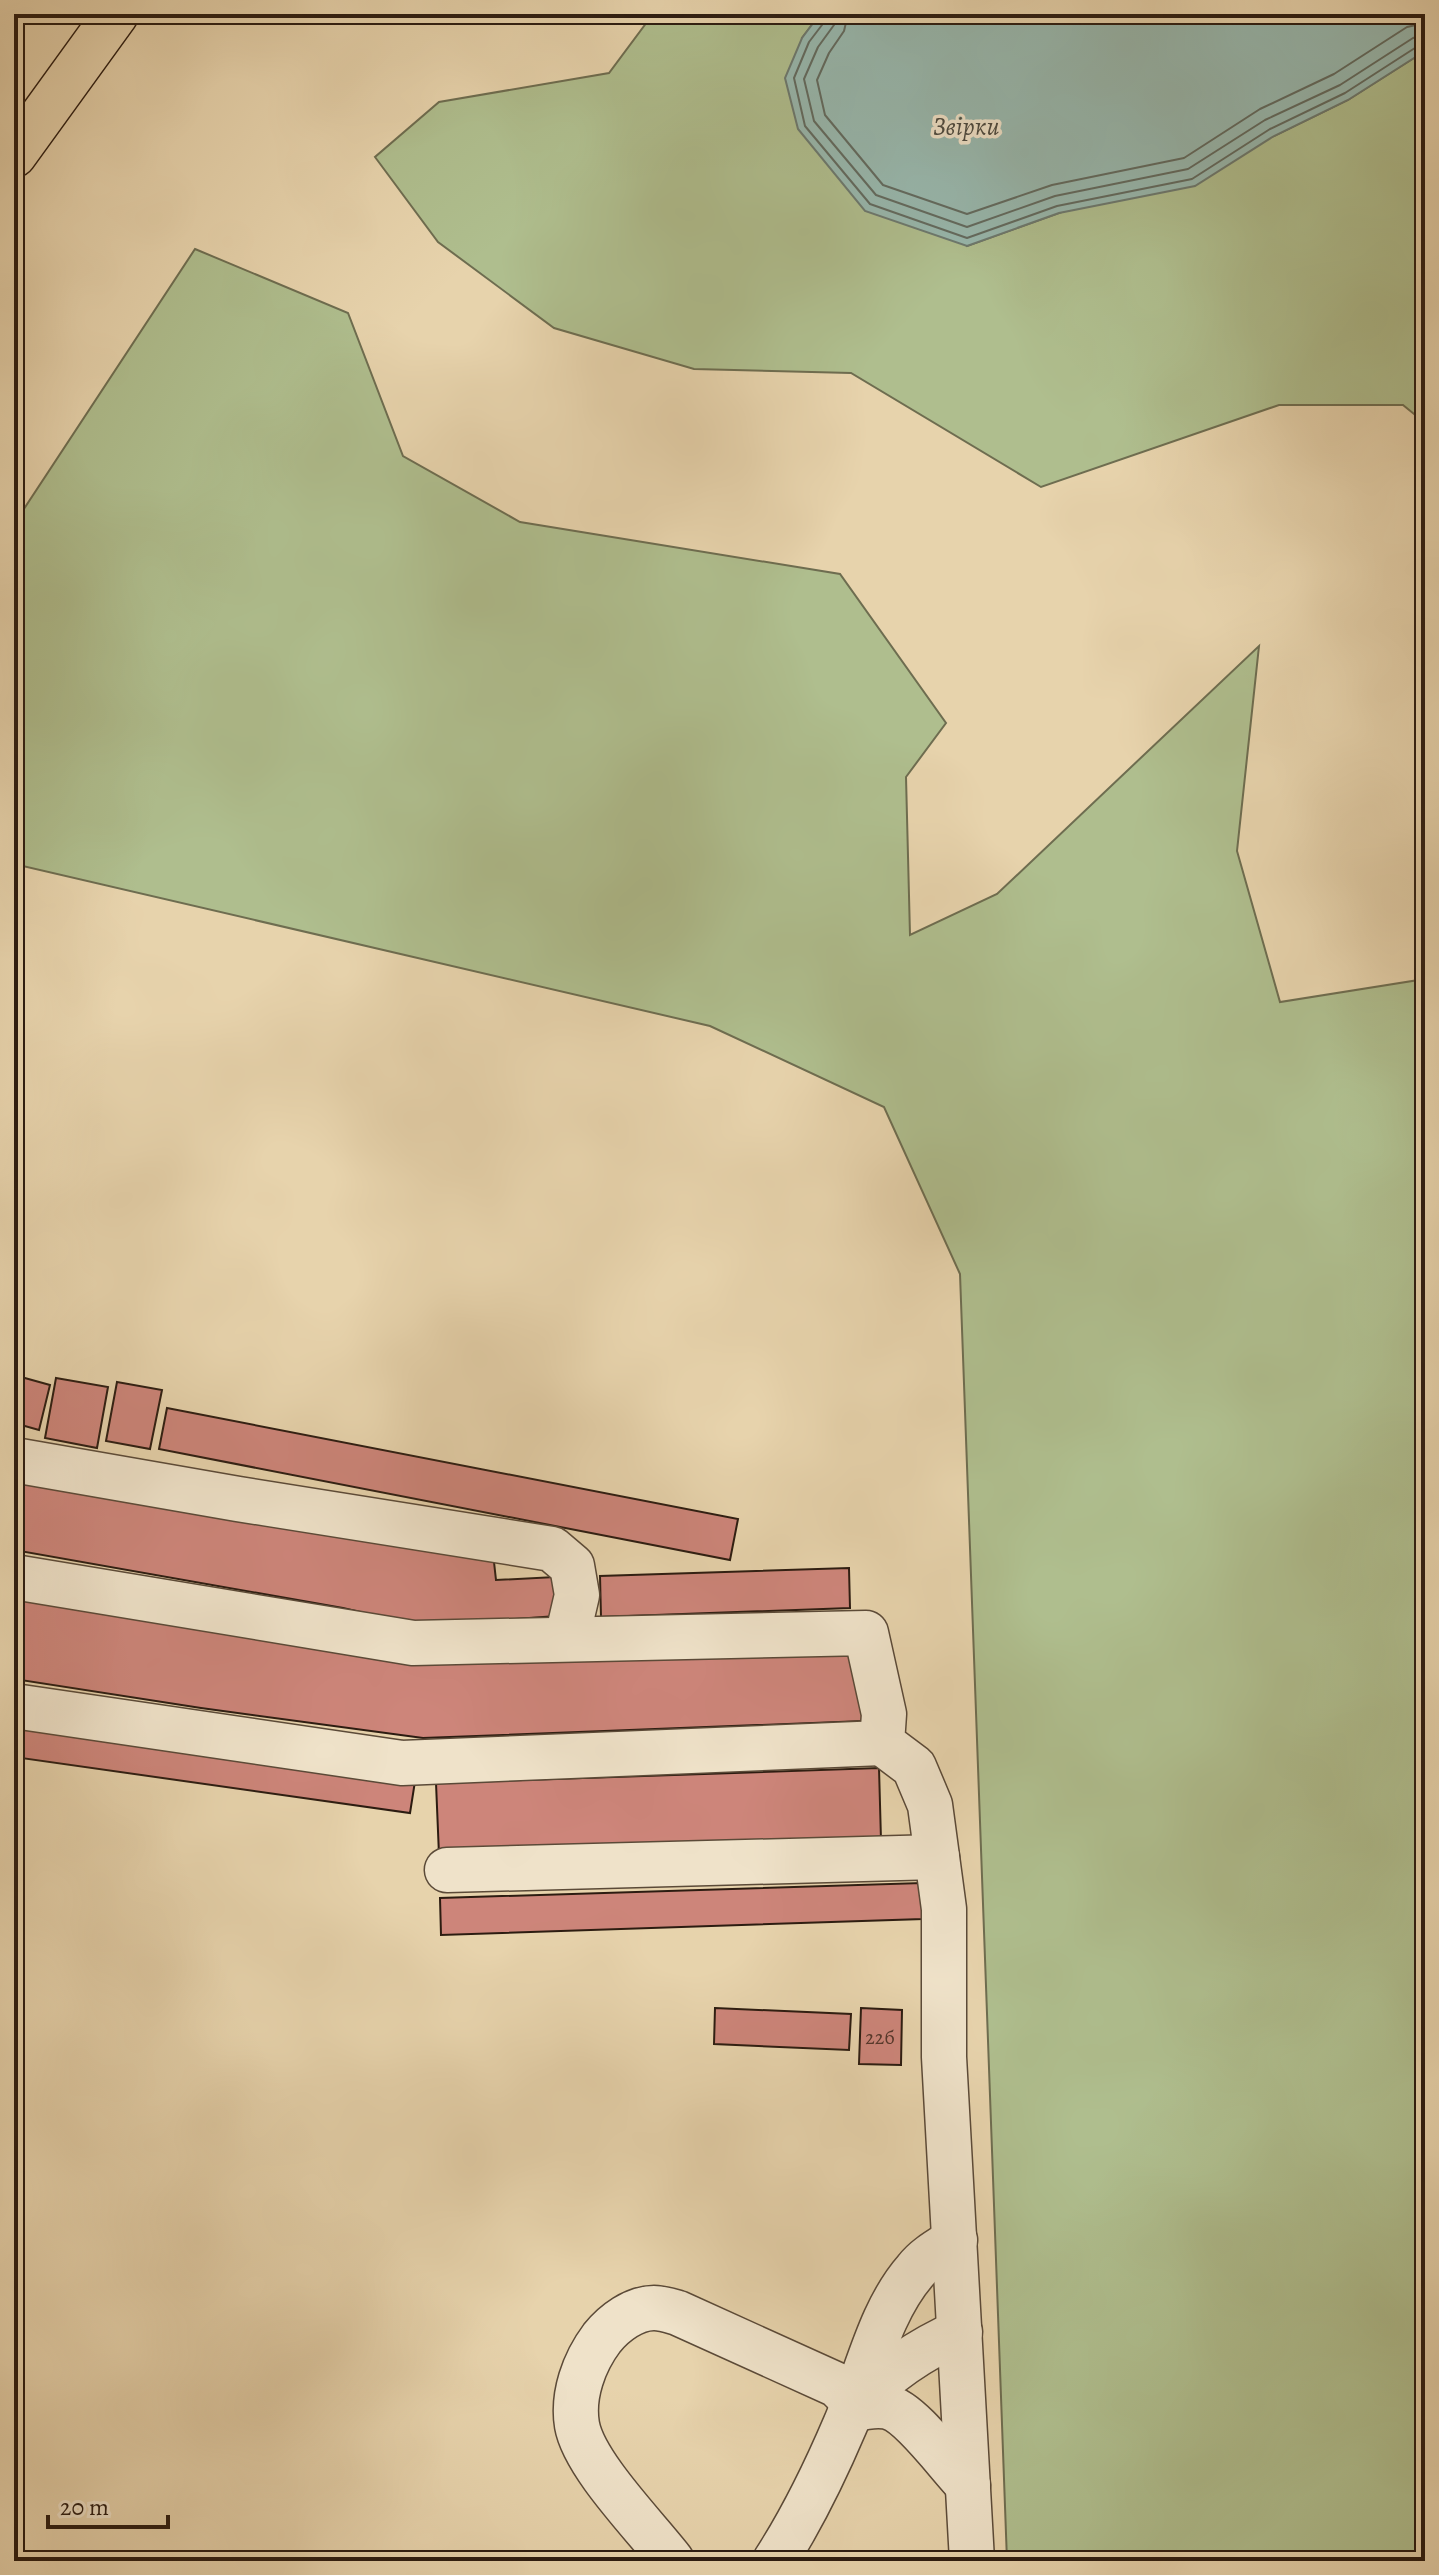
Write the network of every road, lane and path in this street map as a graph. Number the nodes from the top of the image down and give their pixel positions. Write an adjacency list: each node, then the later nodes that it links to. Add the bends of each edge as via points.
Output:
1 (116, 14): 2 (highway)
2 (14, 155)
3 (14, 1460): 5 (lane, via 552,1549 572,1566 577,1595)
4 (14, 1577): 5 (lane, via 413,1643)
5 (567, 1638): 7 (lane, via 866,1633 884,1714)
6 (14, 1706): 7 (lane, via 402,1763)
7 (882, 1743): 8 (lane, via 914,1767 930,1805)
8 (937, 1857): 9 (lane); 10 (lane, via 944,1909 944,2057)
9 (447, 1870)
10 (955, 2240): 11 (lane); 12 (lane, via 928,2257 900,2294)
11 (960, 2332): 12 (lane, via 880,2379); 13 (lane)
12 (851, 2410): 13 (lane, via 873,2405 905,2415); 14 (lane, via 849,2397 837,2385 678,2313 654,2308 619,2321 583,2375 578,2428 597,2467); 15 (lane)
13 (968, 2485): 16 (lane)
14 (672, 2561)
15 (775, 2561)
16 (972, 2561)

